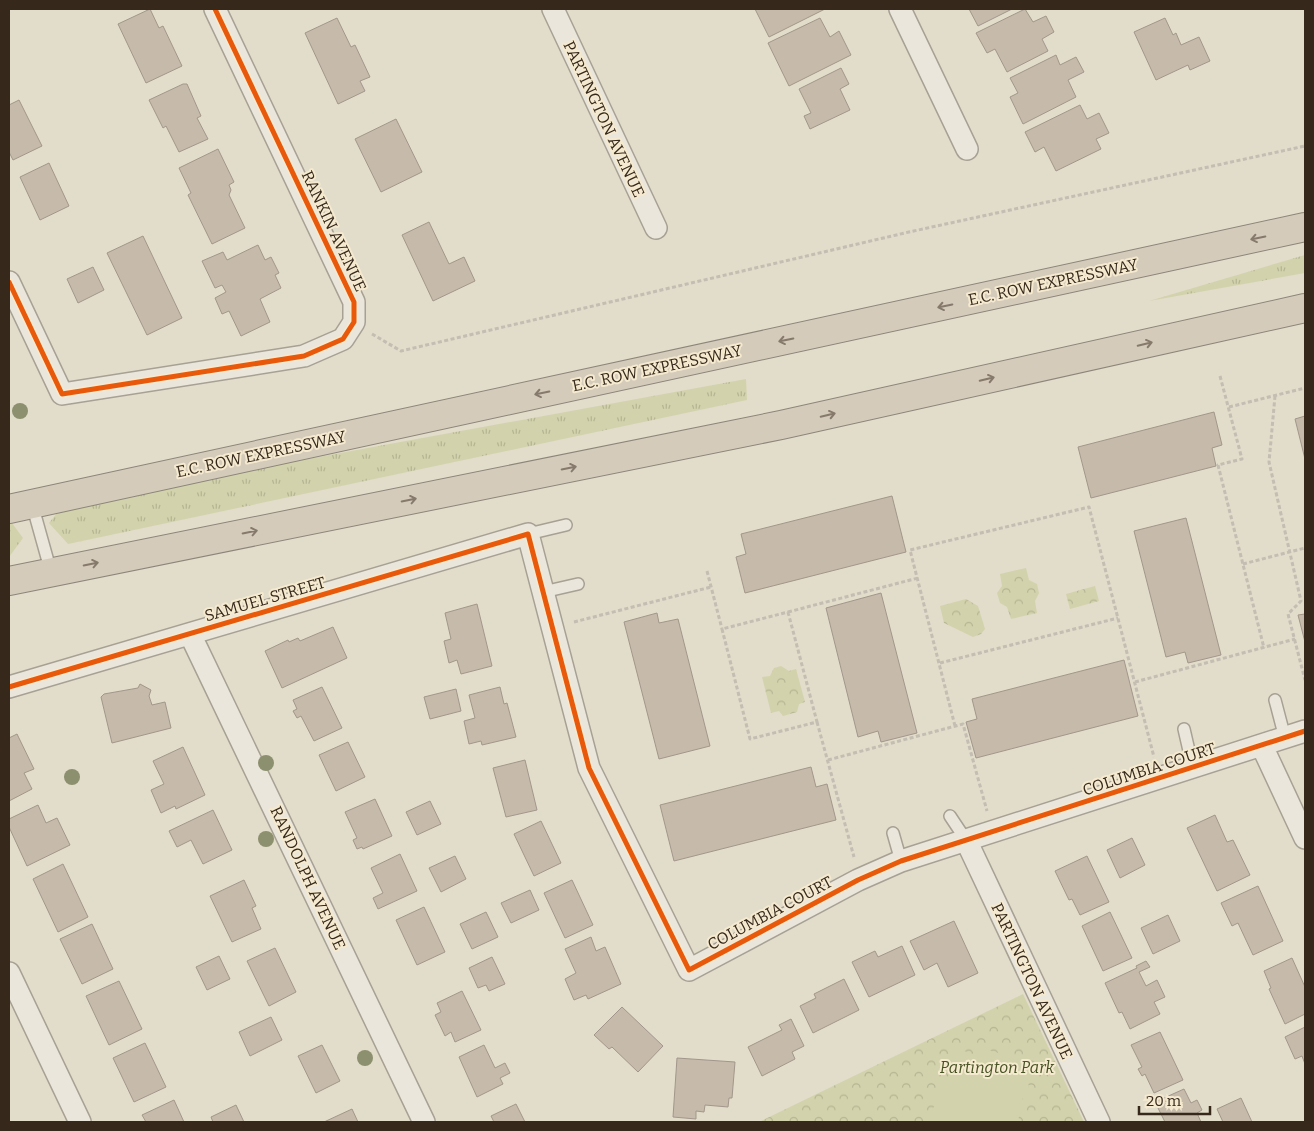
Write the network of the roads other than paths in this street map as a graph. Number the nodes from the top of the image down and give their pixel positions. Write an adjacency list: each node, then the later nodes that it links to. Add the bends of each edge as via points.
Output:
1 (215, 9): 7 (street, RANKIN AVENUE, via 354,302 354,322 343,339 304,356 62,394)
2 (553, 9): 6 (street, PARTINGTON AVENUE)
3 (900, 9): 4 (street)
4 (967, 148)
5 (1305, 227): 9 (highway, E.C. ROW EXPRESSWAY, one-way to 9)
6 (656, 228)
7 (9, 282)
8 (1305, 308): 12 (highway, one-way to 8, via 781,425)
9 (20, 506): 12 (lane)
10 (566, 525): 11 (lane)
11 (528, 534): 15 (street, COLUMBIA COURT); 16 (street, SAMUEL STREET)
12 (50, 572): 13 (highway)
13 (9, 581)
14 (578, 584): 15 (lane)
15 (543, 592): 28 (street, COLUMBIA COURT, via 589,768 690,970 858,880)
16 (190, 634): 17 (street, SAMUEL STREET); 31 (street, RANDOLPH AVENUE)
17 (9, 687)
18 (1275, 700): 21 (lane)
19 (1184, 729): 23 (lane)
20 (1305, 731): 21 (street, COLUMBIA COURT)
21 (1285, 738): 22 (street, COLUMBIA COURT)
22 (1262, 746): 23 (street, COLUMBIA COURT); 26 (street)
23 (1193, 768): 27 (street, COLUMBIA COURT)
24 (950, 816): 27 (lane)
25 (893, 833): 28 (lane)
26 (1305, 838)
27 (966, 840): 28 (street, COLUMBIA COURT); 32 (street, PARTINGTON AVENUE)
28 (901, 861)
29 (9, 973): 30 (street)
30 (80, 1122)
31 (424, 1122)
32 (1099, 1122)

